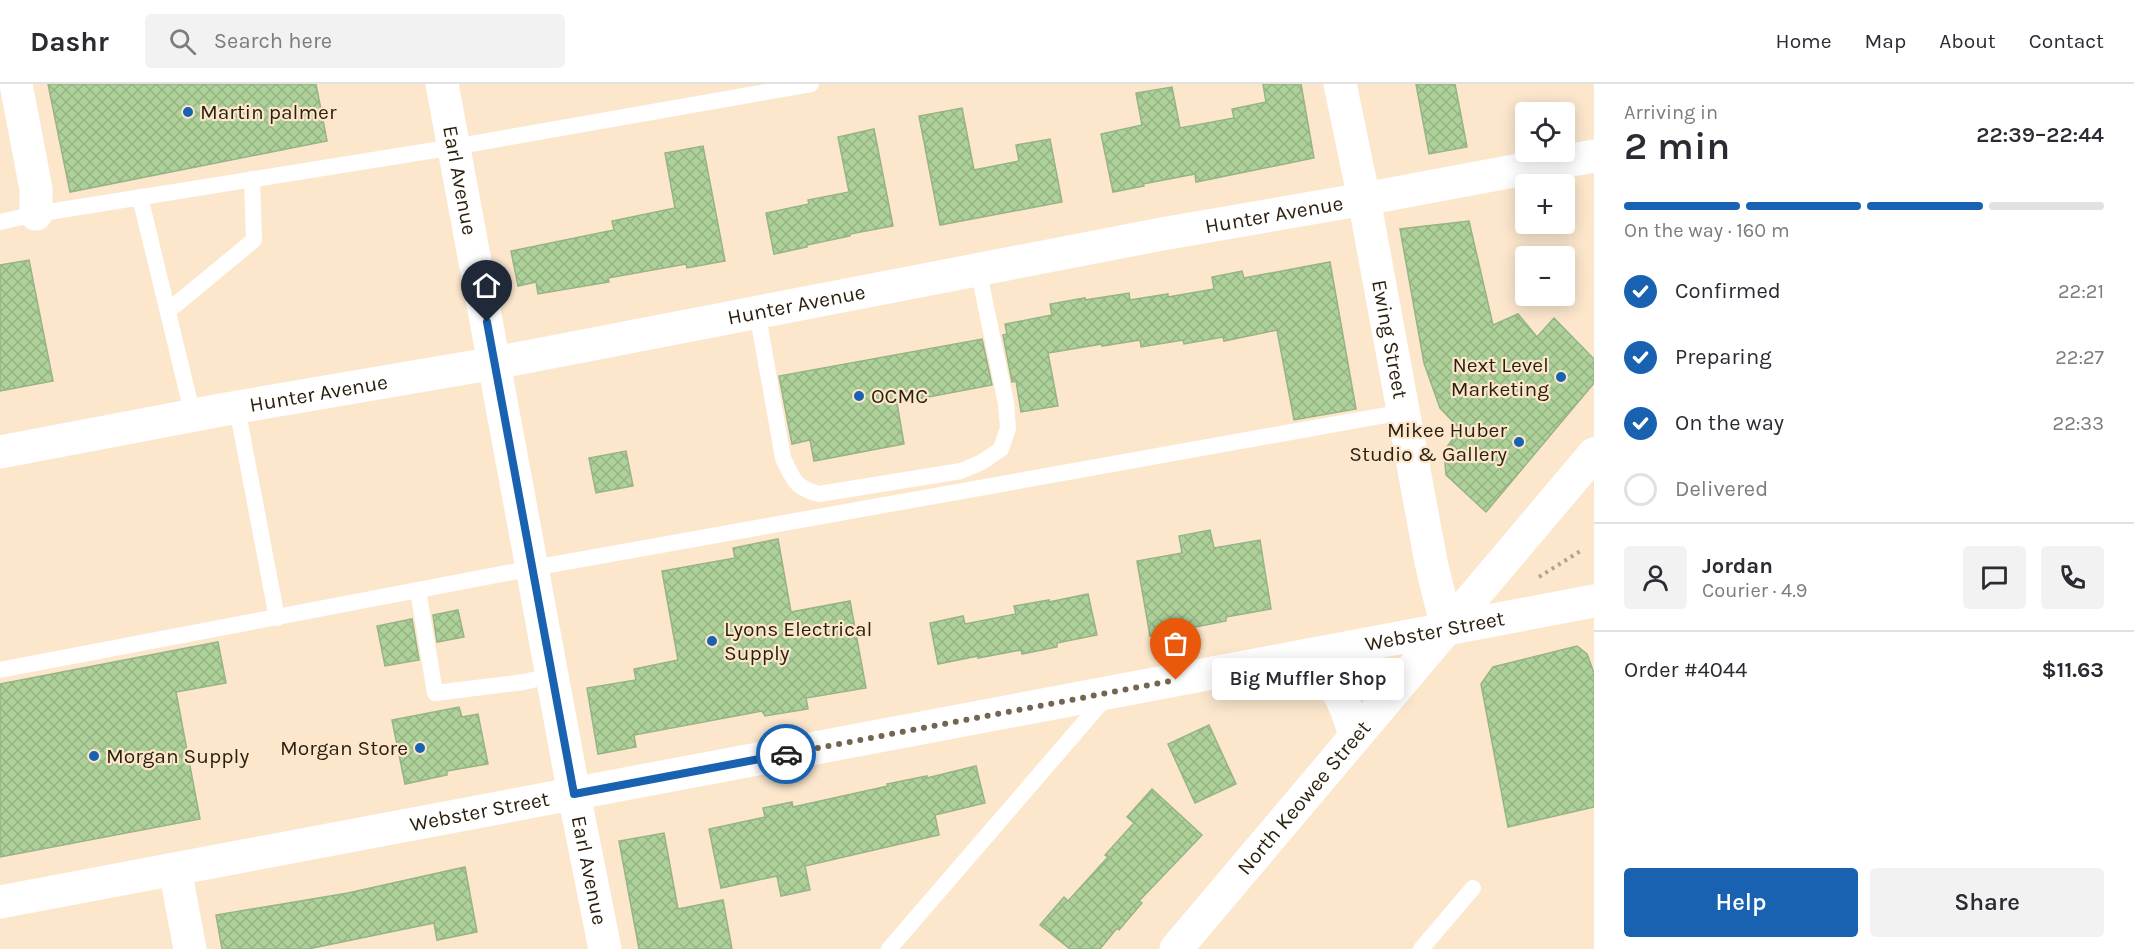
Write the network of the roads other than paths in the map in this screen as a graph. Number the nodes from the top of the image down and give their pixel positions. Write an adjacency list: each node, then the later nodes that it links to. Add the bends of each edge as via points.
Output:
1 (16, 84): 10 (street, via 36,189)
2 (442, 84): 5 (street, Earl Avenue)
3 (811, 84): 5 (lane)
4 (1340, 84): 9 (street, Ewing Street)
5 (454, 147): 7 (lane); 15 (street, Earl Avenue)
6 (1594, 156): 9 (street, Hunter Avenue)
7 (252, 179): 8 (lane); 13 (lane, via 254,240)
8 (140, 197): 10 (lane); 13 (lane)
9 (1364, 199): 12 (street, Hunter Avenue); 17 (street, Ewing Street)
10 (36, 214): 11 (lane)
11 (0, 222)
12 (978, 269): 14 (street, Hunter Avenue); 14 (lane, via 1008,428 1001,449 961,471 819,494 804,490 783,458)
13 (168, 311): 18 (lane)
14 (757, 311): 15 (street, Hunter Avenue)
15 (495, 363): 16 (street, Hunter Avenue); 21 (street, Earl Avenue)
16 (237, 408): 18 (street, Hunter Avenue); 24 (lane)
17 (1403, 412): 21 (lane); 25 (street, Ewing Street)
18 (193, 416): 19 (street, Hunter Avenue)
19 (0, 452)
20 (1594, 454): 25 (street, North Keowee Street)
21 (533, 568): 22 (lane); 28 (street, Earl Avenue)
22 (418, 590): 24 (lane); 28 (lane, via 435,693)
23 (1594, 601): 25 (street, Webster Street)
24 (277, 618): 27 (lane)
25 (1447, 628): 26 (street, Webster Street); 30 (street, North Keowee Street)
26 (1308, 655): 29 (street, Webster Street); 30 (street, via 1340,692)
27 (0, 670)
28 (553, 675): 31 (street, Earl Avenue)
29 (1111, 692): 31 (street, Webster Street); 37 (lane)
30 (1355, 737): 38 (street, North Keowee Street)
31 (574, 794): 32 (street, Webster Street); 36 (street, Earl Avenue)
32 (175, 869): 34 (street, Webster Street); 35 (street)
33 (1473, 888): 39 (lane)
34 (0, 902)
35 (190, 949)
36 (605, 949)
37 (889, 949)
38 (1176, 949)
39 (1421, 949)

